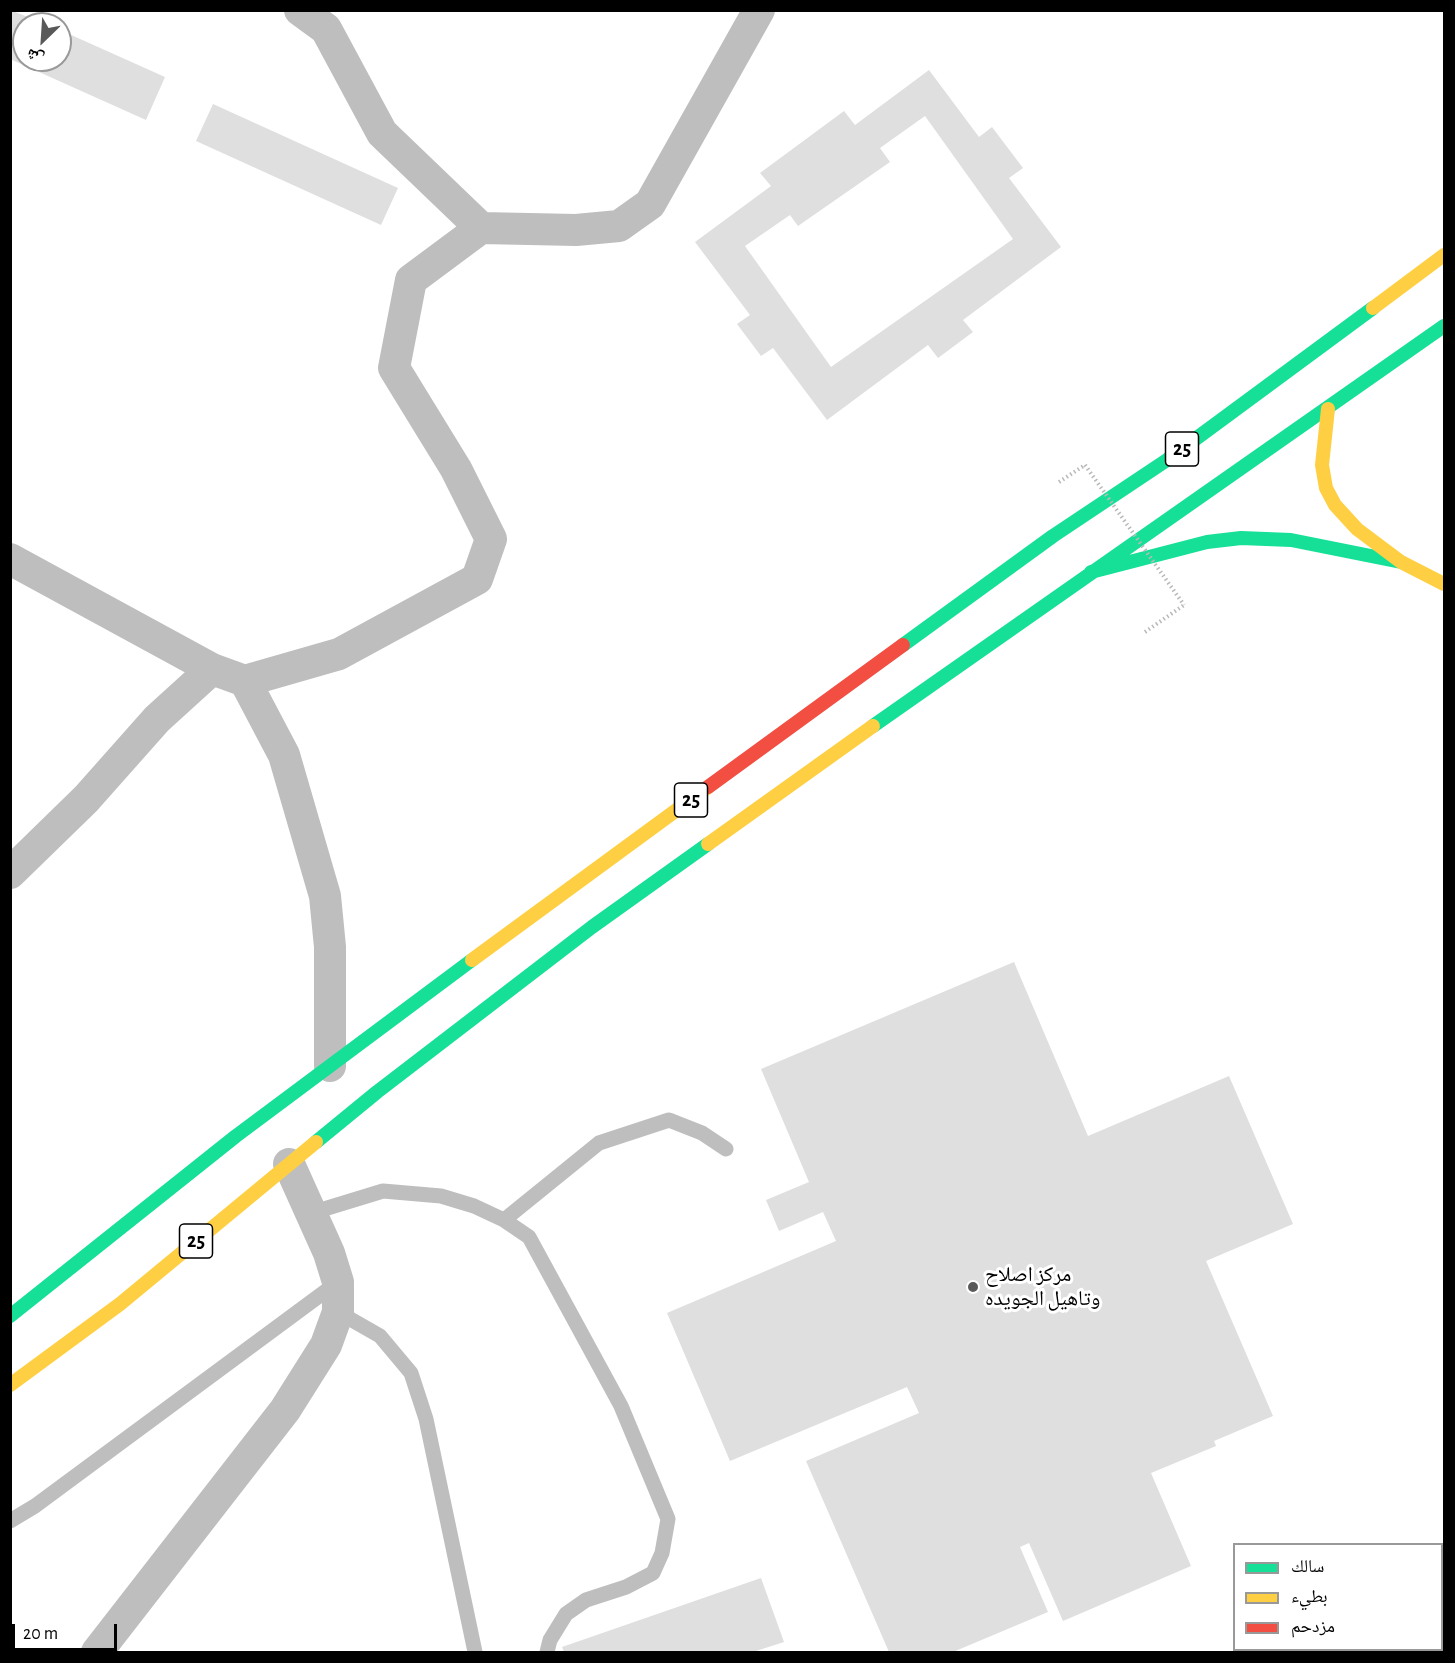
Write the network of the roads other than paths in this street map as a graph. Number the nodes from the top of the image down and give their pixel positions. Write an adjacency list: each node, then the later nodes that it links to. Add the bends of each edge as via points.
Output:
1 (300, 10): 3 (street, via 326,29 382,134)
2 (759, 10): 3 (street, via 650,204 619,226 576,230)
3 (481, 228): 12 (street, via 411,280 394,368 456,469 491,539 477,579 339,654)
4 (1444, 255): 14 (main road, 25)
5 (1444, 326): 6 (main road, 25)
6 (1329, 409): 8 (main road, via 1322,465 1326,488 1335,506 1357,529); 9 (main road, 25)
7 (10, 559): 11 (street)
8 (1401, 562): 9 (main road, via 1291,540 1241,538 1207,542); 10 (main road)
9 (1090, 572): 16 (main road, 25, via 592,927)
10 (1444, 584)
11 (212, 669): 12 (street); 13 (street, via 158,719 86,799)
12 (245, 681): 14 (street, via 284,755 325,896 330,947)
13 (10, 873)
14 (330, 1066): 20 (main road, 25)
15 (726, 1149): 18 (lane, via 702,1133 669,1120 599,1143)
16 (289, 1164): 17 (street); 21 (main road, 25, via 120,1304)
17 (311, 1212): 18 (lane, via 383,1191 441,1196); 19 (street)
18 (504, 1220): 25 (lane, via 529,1237 616,1396 668,1519 662,1553 653,1573 626,1587 585,1600 566,1614 550,1640)
19 (338, 1297): 22 (lane); 23 (street, via 326,1345 285,1410); 24 (lane, via 380,1335 411,1373 426,1419)
20 (10, 1316)
21 (10, 1386)
22 (10, 1521)
23 (97, 1653)
24 (475, 1653)
25 (548, 1653)

